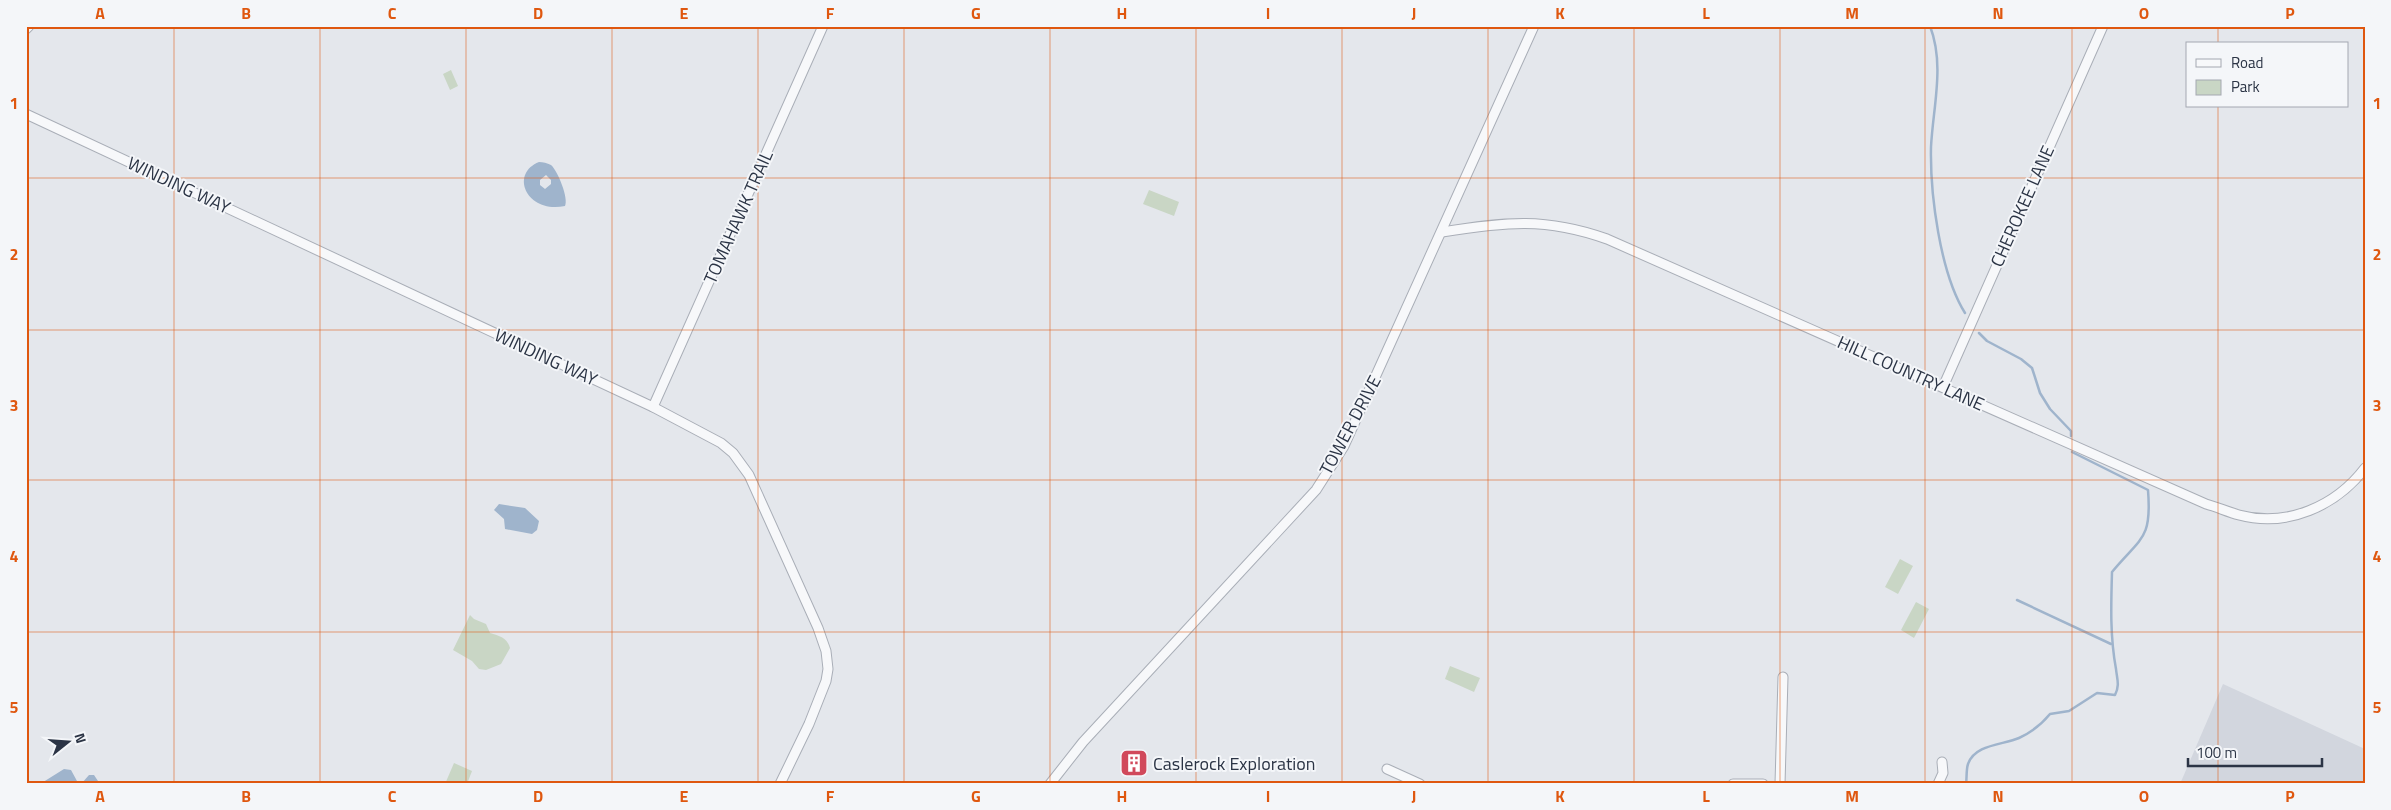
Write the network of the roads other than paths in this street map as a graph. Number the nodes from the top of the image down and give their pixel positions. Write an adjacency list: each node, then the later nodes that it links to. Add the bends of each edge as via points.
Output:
1 (29, 26): 5 (street)
2 (823, 26): 9 (street, TOMAHAWK TRAIL)
3 (1534, 26): 7 (street, TOWER DRIVE)
4 (2103, 26): 8 (street, CHEROKEE LANE)
5 (26, 29)
6 (26, 114): 9 (street, WINDING WAY)
7 (1442, 232): 8 (street, HILL COUNTRY LANE, via 1518,222 1585,231 1641,252); 15 (street, TOWER DRIVE, via 1344,446 1316,490 1083,742)
8 (1943, 387): 10 (street, HILL COUNTRY LANE, via 2206,504 2240,515 2285,518 2319,507 2347,488)
9 (653, 407): 14 (street, WINDING WAY, via 704,433 733,453 749,475 821,635 828,669 826,680)
10 (2365, 468)
11 (1783, 677): 19 (street)
12 (1942, 762): 20 (street, via 1943,774)
13 (1387, 769): 16 (street)
14 (780, 784)
15 (1050, 784)
16 (1420, 784)
17 (1734, 784): 18 (street)
18 (1763, 784)
19 (1780, 784)
20 (1938, 784)

